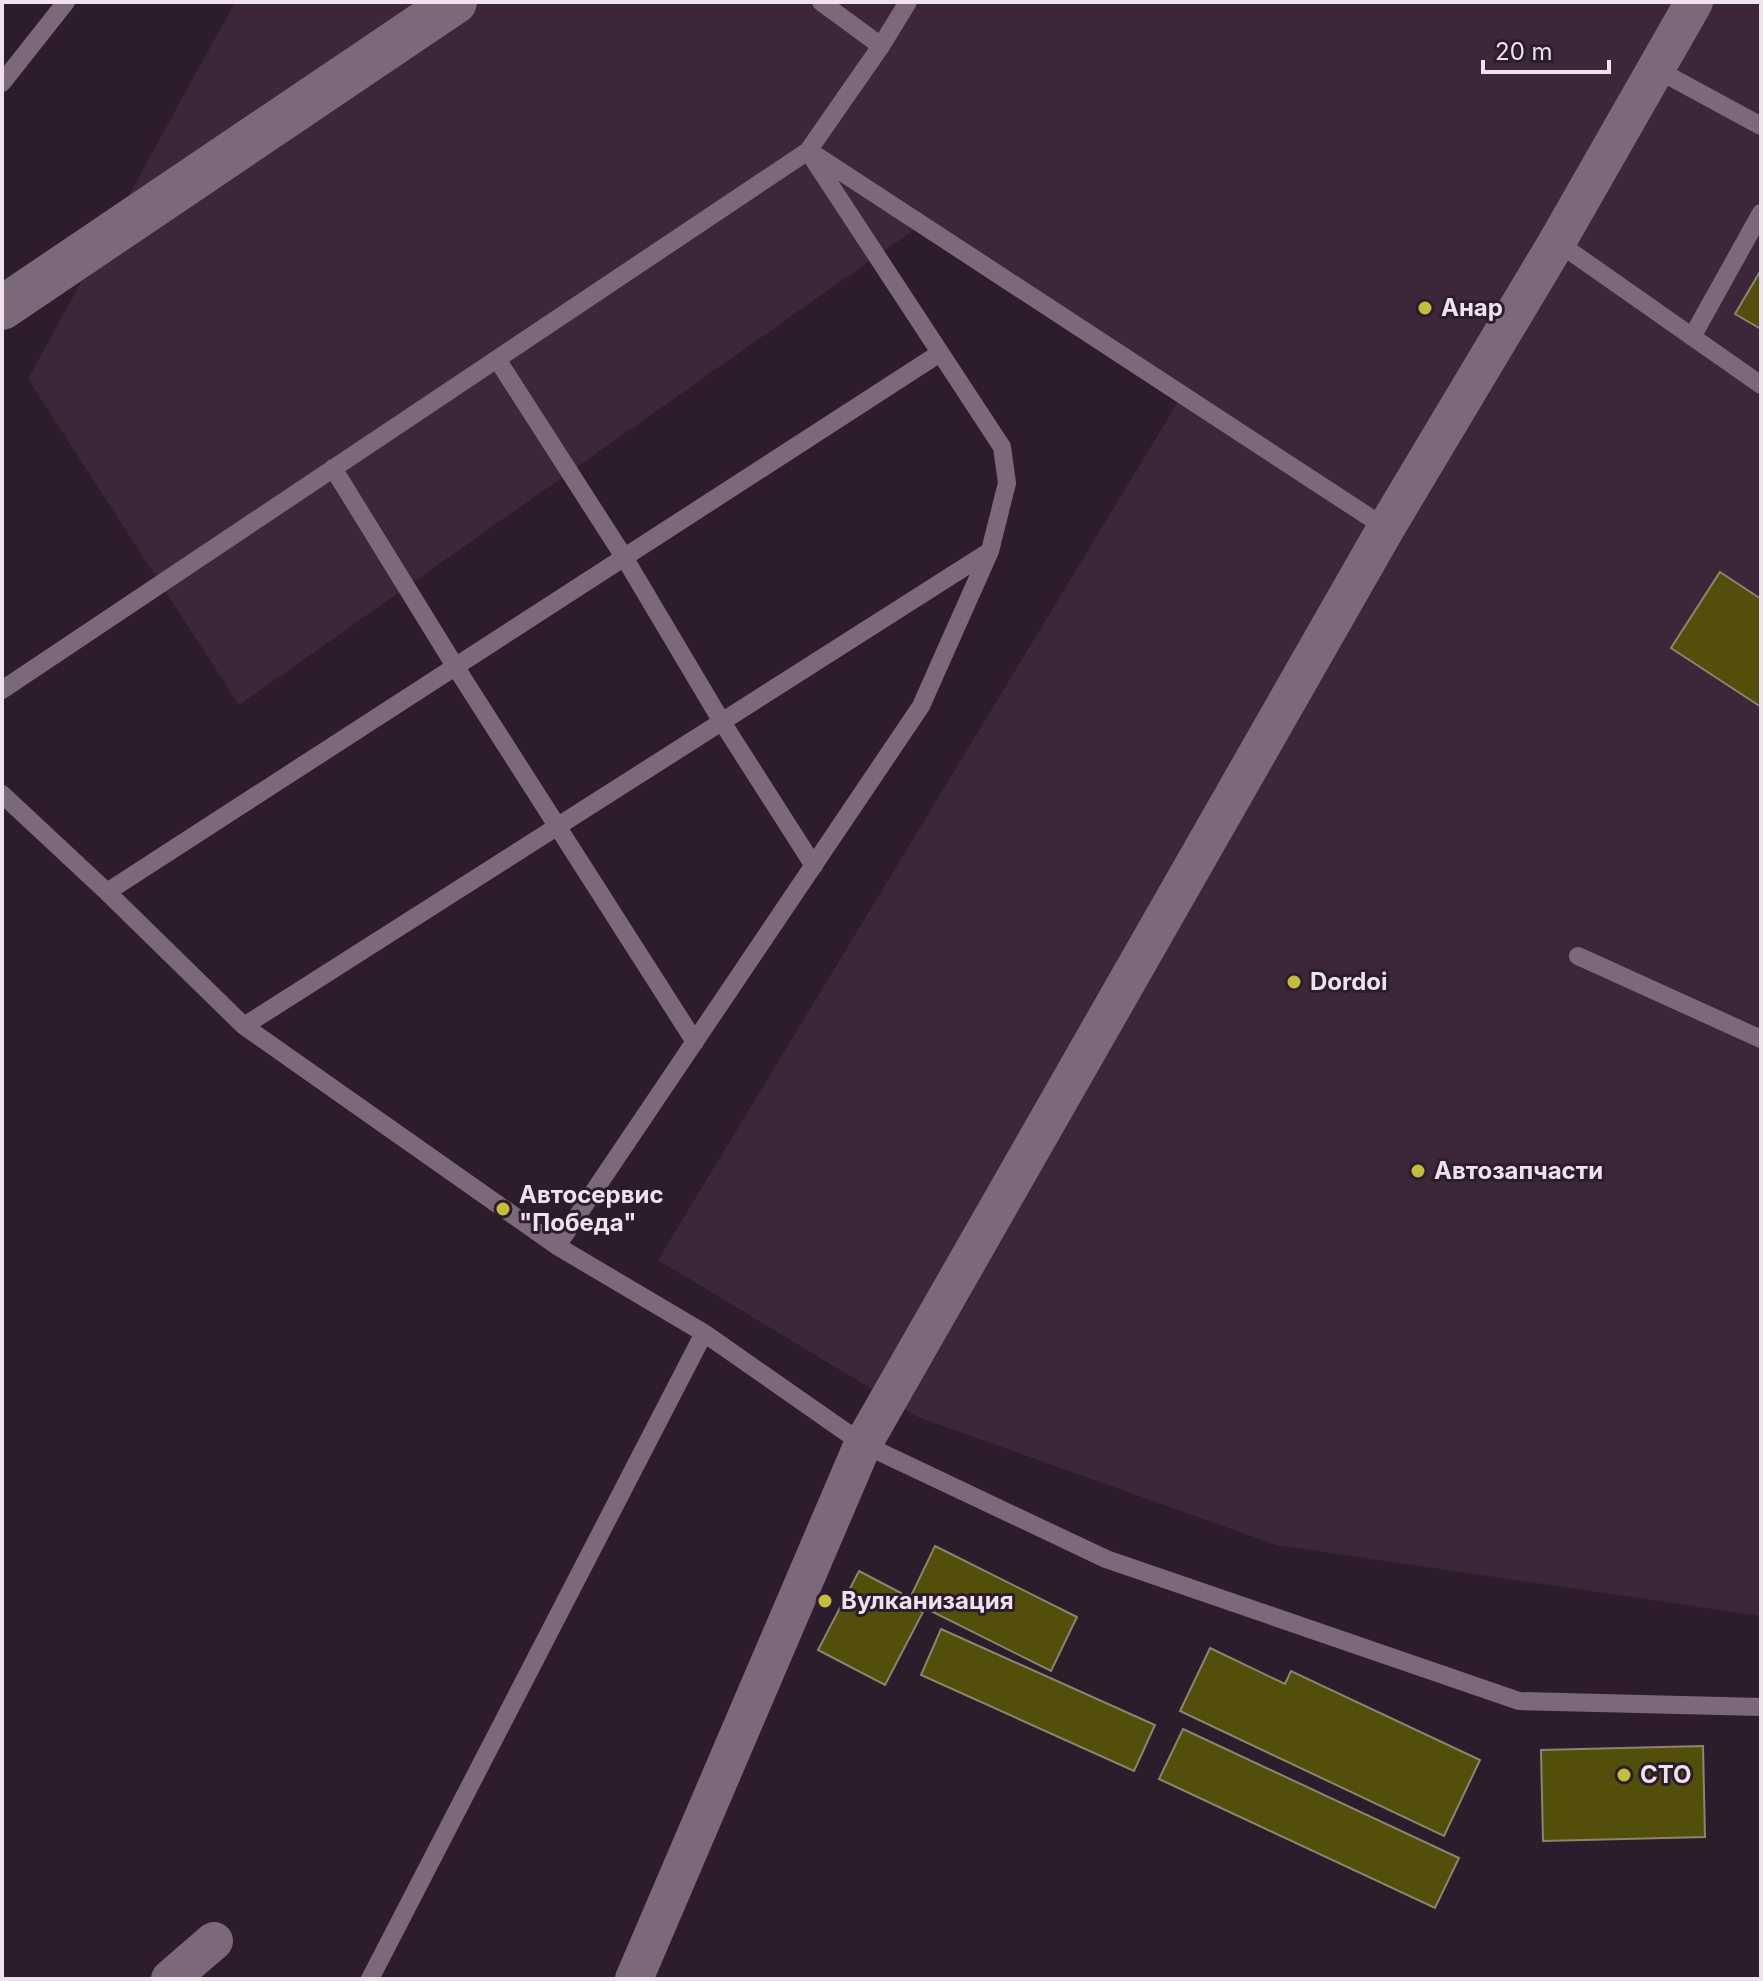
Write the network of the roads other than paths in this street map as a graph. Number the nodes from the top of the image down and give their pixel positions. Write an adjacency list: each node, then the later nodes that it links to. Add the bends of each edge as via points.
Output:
1 (66, 2): 8 (lane)
2 (455, 2): 13 (street)
3 (821, 2): 6 (lane)
4 (908, 2): 6 (lane)
5 (1694, 2): 7 (street)
6 (881, 46): 10 (lane)
7 (1656, 69): 9 (lane); 12 (street)
8 (2, 83)
9 (1761, 126)
10 (808, 151): 15 (lane); 16 (lane); 19 (lane)
11 (1761, 213): 14 (lane)
12 (1557, 242): 14 (lane); 19 (street)
13 (2, 308)
14 (1692, 337): 17 (lane)
15 (940, 353): 20 (lane, via 1002,447 1007,483); 21 (lane)
16 (497, 359): 18 (lane); 21 (lane)
17 (1761, 385)
18 (333, 468): 22 (lane); 23 (lane)
19 (1386, 528): 35 (street)
20 (990, 551): 24 (lane); 27 (lane, via 921,706)
21 (624, 557): 22 (lane); 24 (lane)
22 (455, 666): 26 (lane); 28 (lane)
23 (2, 690)
24 (722, 722): 26 (lane); 27 (lane)
25 (2, 794): 28 (lane)
26 (557, 827): 30 (lane); 32 (lane)
27 (814, 866): 32 (lane)
28 (107, 892): 30 (lane)
29 (1578, 956): 31 (lane)
30 (244, 1026): 33 (lane)
31 (1761, 1039)
32 (695, 1042): 33 (lane)
33 (557, 1246): 34 (lane)
34 (704, 1333): 35 (lane); 39 (lane)
35 (863, 1444): 36 (lane, via 1106,1559 1519,1701); 40 (street)
36 (1761, 1707)
37 (214, 1941): 38 (street)
38 (170, 1979)
39 (370, 1979)
40 (634, 1979)

